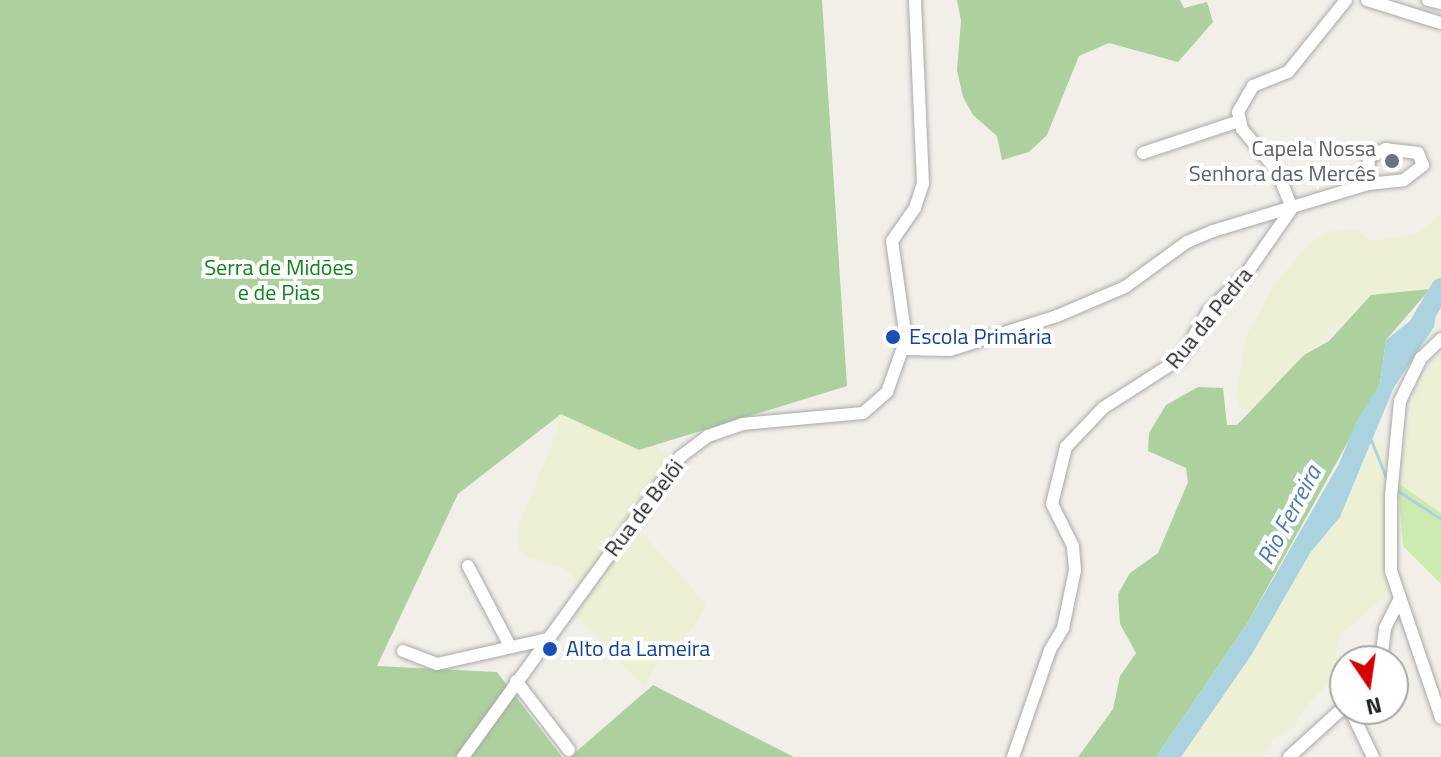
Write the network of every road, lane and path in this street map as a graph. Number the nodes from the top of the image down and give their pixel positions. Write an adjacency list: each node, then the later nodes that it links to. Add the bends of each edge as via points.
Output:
1 (915, 0): 12 (street, Rua de Belói, via 923,184 891,253 901,292)
2 (1346, 0): 7 (street, via 1288,72 1253,86 1243,98)
3 (1367, 0): 6 (street)
4 (1428, 0): 5 (street)
5 (1441, 3)
6 (1441, 23)
7 (1239, 121): 8 (street); 10 (street, via 1277,171)
8 (1143, 153)
9 (1368, 184): 9 (street, via 1369,157 1386,149 1418,153 1423,165 1417,173); 10 (street)
10 (1292, 208): 12 (street, via 1187,242 1125,287 1057,316 950,350); 25 (street, Rua da Pedra, via 1246,274 1208,312 1181,358 1103,408 1066,447 1052,504 1073,546 1075,570 1063,628 1050,650)
11 (1441, 339): 14 (street, via 1414,372 1400,401 1393,439 1391,571)
12 (904, 349): 15 (street, Rua de Belói, via 887,392 863,413 742,424 708,436 680,457)
13 (468, 566): 17 (street)
14 (1400, 599): 16 (street); 20 (street)
15 (548, 639): 17 (street); 19 (street, Rua de Belói)
16 (1383, 645)
17 (510, 646): 18 (street, via 437,664)
18 (403, 651)
19 (516, 681): 23 (street); 24 (street, Rua de Belói)
20 (1441, 718)
21 (1329, 724): 26 (street)
22 (1357, 725): 27 (street)
23 (569, 750)
24 (463, 757)
25 (1013, 757)
26 (1289, 757)
27 (1373, 757)

